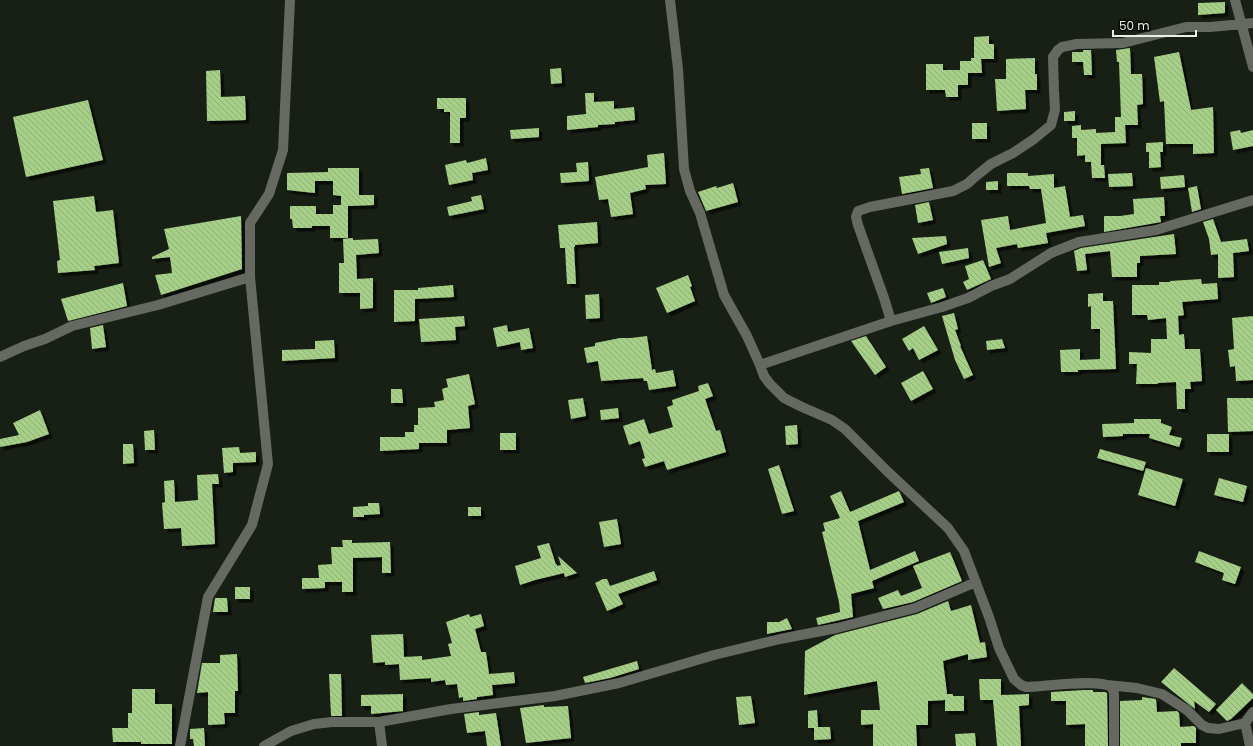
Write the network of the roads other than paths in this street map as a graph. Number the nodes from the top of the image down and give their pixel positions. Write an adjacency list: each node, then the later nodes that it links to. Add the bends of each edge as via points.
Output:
1 (290, 0): 8 (street, via 283,150 269,194 250,223)
2 (670, 0): 11 (street, via 677,55 684,169 724,295)
3 (1235, 0): 5 (street)
4 (1253, 23): 5 (street)
5 (1241, 25): 6 (street); 9 (street, via 1186,27 1123,43 1077,44 1062,47 1053,57 1055,110 1050,125 1034,139 991,164 963,187 954,191 858,211 856,221)
6 (1253, 67)
7 (1253, 200): 9 (street, via 1156,230 1079,242 1051,253 1010,279 968,298)
8 (250, 277): 10 (street, via 158,305 72,326); 17 (street, via 268,464 252,526 208,597)
9 (891, 321): 11 (street)
10 (0, 357)
11 (760, 365): 12 (street, via 764,376 784,398 832,420 845,429 948,528 964,551)
12 (976, 582): 13 (street, via 999,648 1014,679 1021,685); 15 (street, via 915,608 837,628 780,639 619,682 555,696 451,708)
13 (1107, 685): 16 (street, via 1162,694 1208,728 1219,729); 20 (street, via 1114,691)
14 (1253, 712): 16 (street)
15 (379, 722): 18 (street, via 314,724 291,731); 19 (street)
16 (1245, 723): 21 (street)
17 (180, 746)
18 (264, 746)
19 (382, 746)
20 (1114, 746)
21 (1250, 746)

